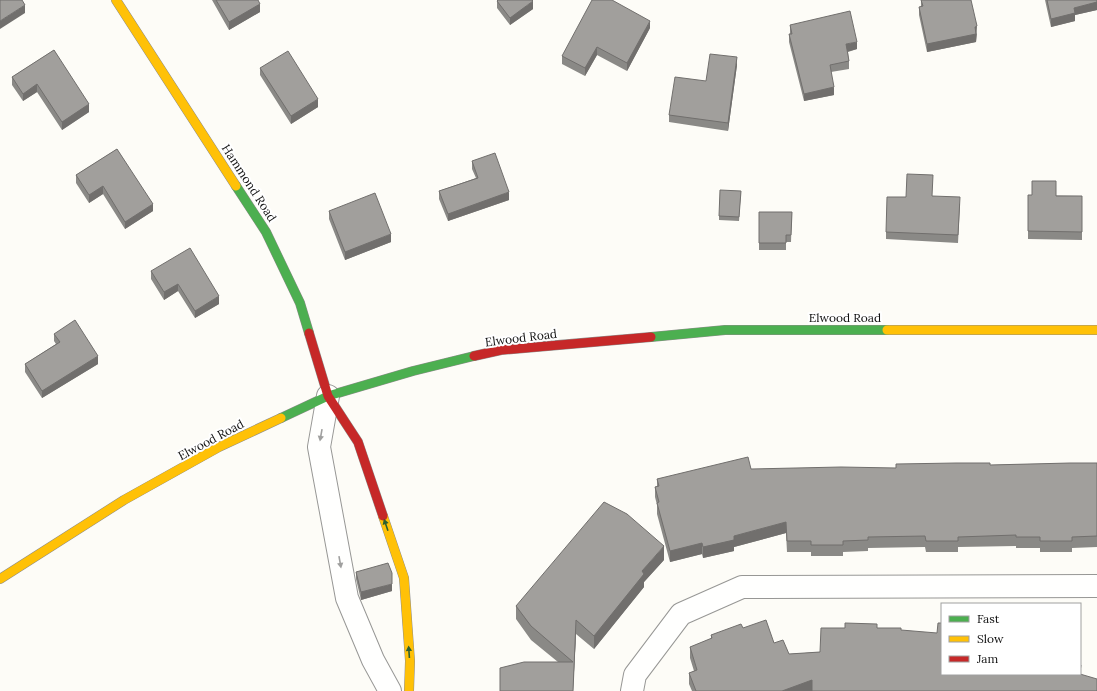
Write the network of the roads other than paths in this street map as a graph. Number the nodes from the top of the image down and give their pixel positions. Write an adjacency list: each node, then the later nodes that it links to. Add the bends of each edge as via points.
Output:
1 (116, 0): 3 (main road, Hammond Road, via 266,232 300,303)
2 (1097, 330): 3 (main road, Elwood Road, via 725,330 501,350 413,371)
3 (328, 396): 4 (main road, Elwood Road, via 218,447 124,500); 6 (street, one-way to 6, via 319,447 347,598 373,660); 7 (main road, Hammond Road, one-way to 3, via 410,661 404,578 358,442)
4 (0, 579)
5 (1097, 586): 8 (street, via 742,587 681,614 635,675)
6 (390, 691)
7 (409, 691)
8 (632, 691)

